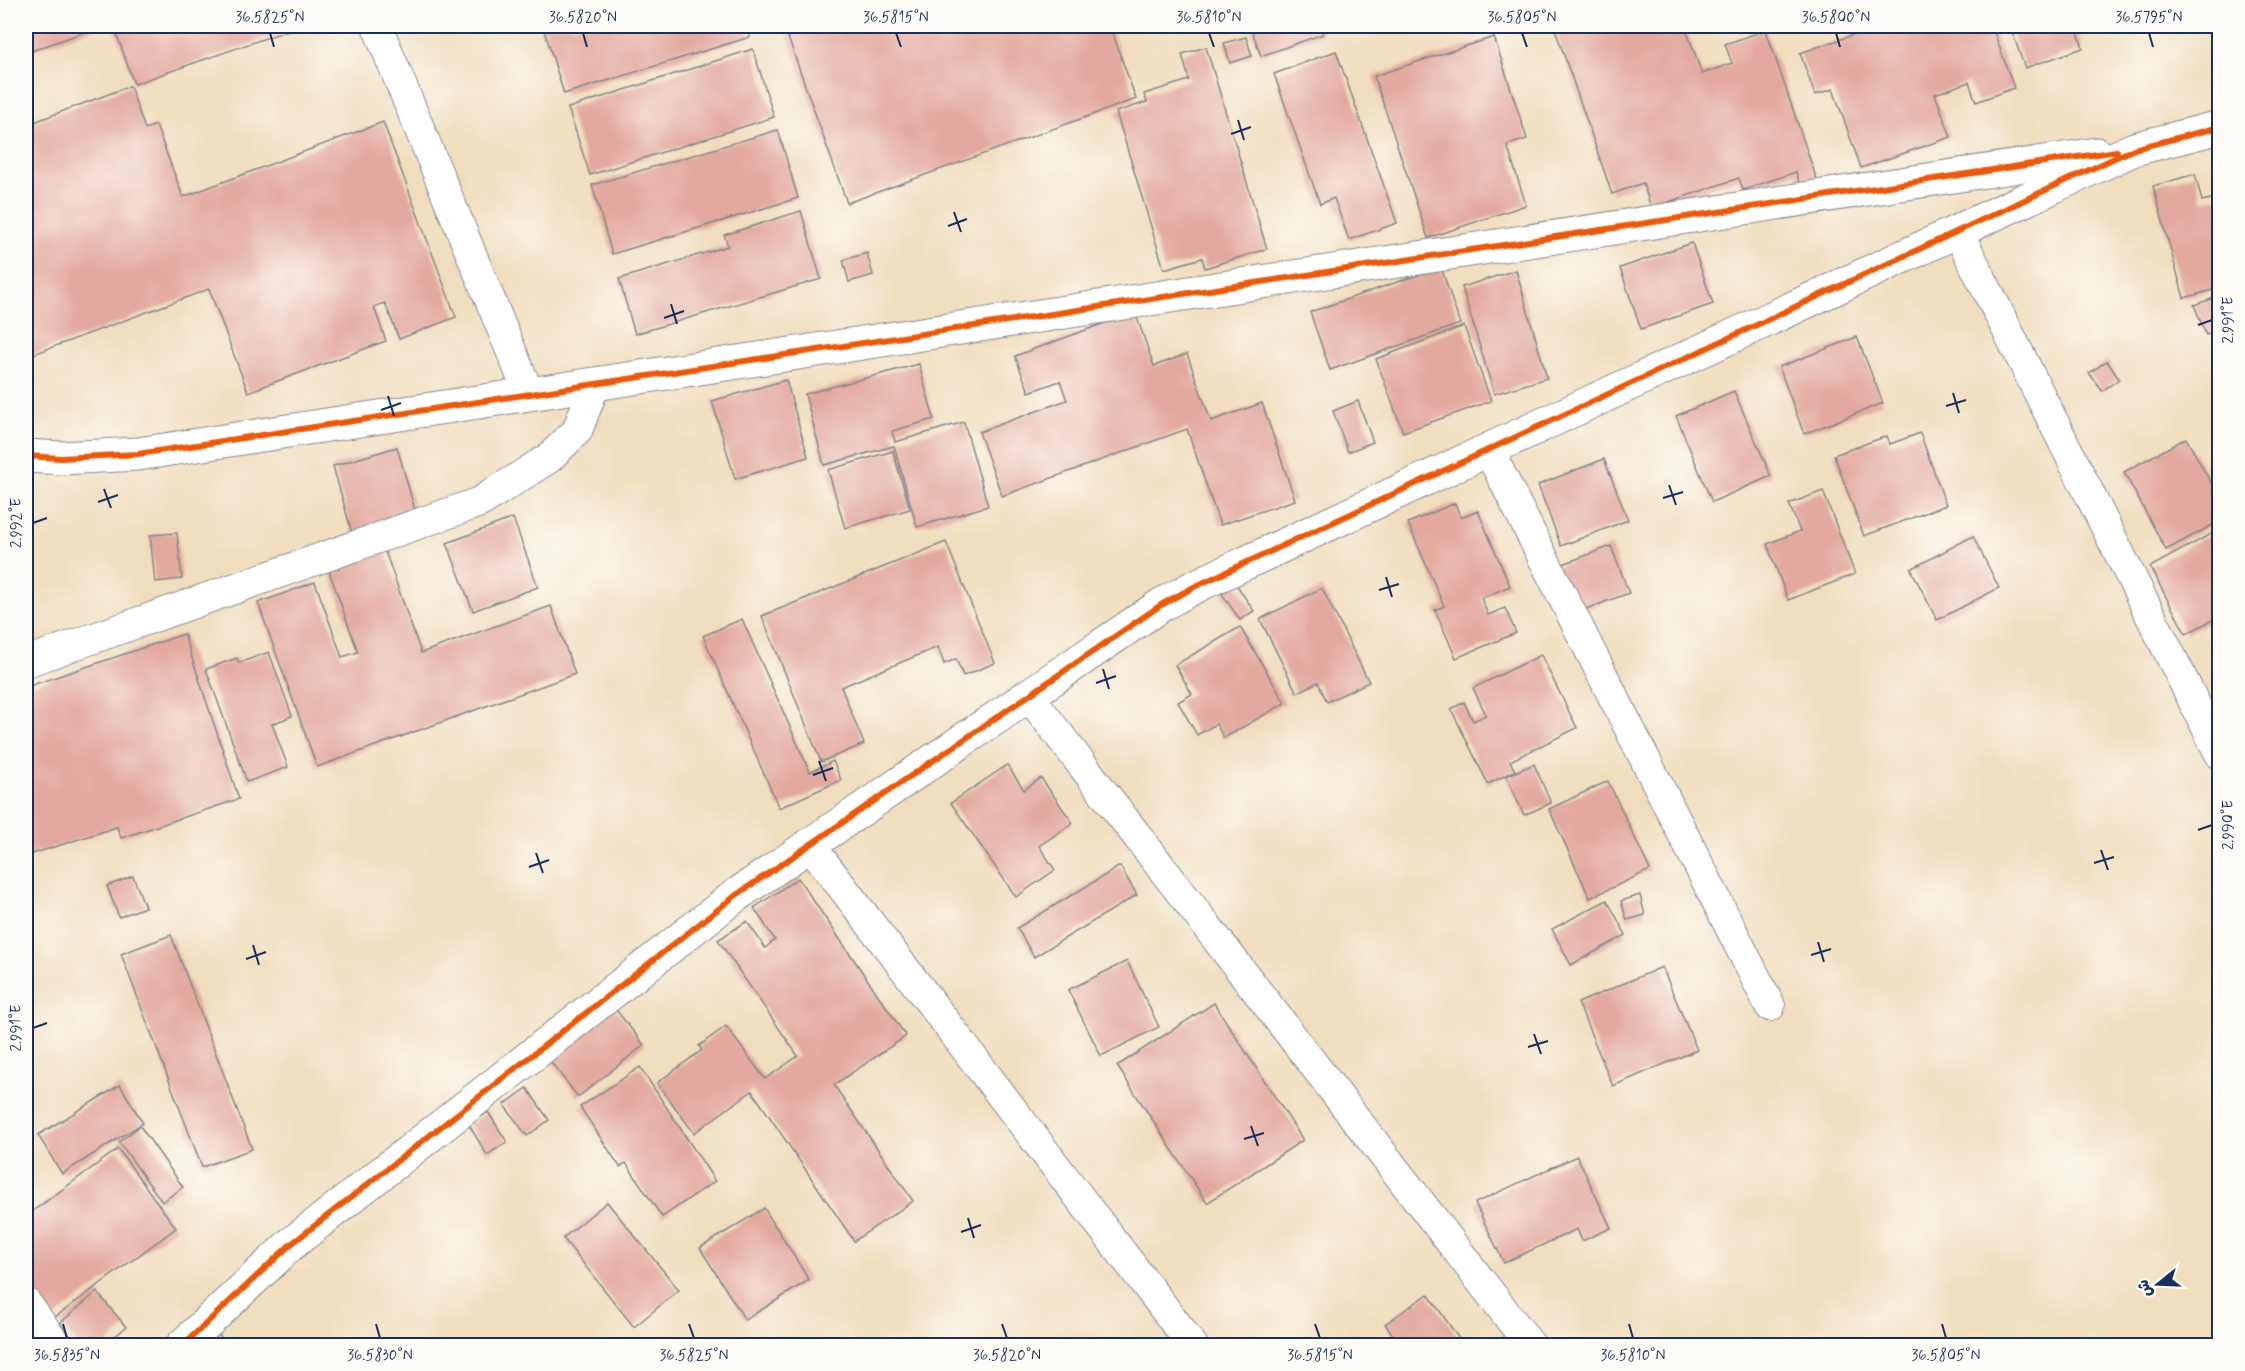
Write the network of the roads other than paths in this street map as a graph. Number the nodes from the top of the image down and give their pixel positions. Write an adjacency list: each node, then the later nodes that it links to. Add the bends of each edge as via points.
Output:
1 (377, 26): 6 (street)
2 (2220, 127): 3 (street)
3 (2134, 149): 4 (street); 5 (street)
4 (1958, 232): 7 (street); 11 (street)
5 (595, 384): 6 (street); 9 (street, via 578,431 549,458 480,502)
6 (529, 394): 8 (street, via 138,454)
7 (1488, 449): 10 (street, via 1194,587 1161,605); 13 (street)
8 (26, 456)
9 (26, 662)
10 (1029, 696): 12 (street); 18 (street)
11 (2220, 754)
12 (810, 845): 16 (street, via 735,896 290,1245); 17 (street)
13 (1770, 1006)
14 (26, 1303): 15 (street)
15 (57, 1346)
16 (182, 1346)
17 (1193, 1346)
18 (1531, 1346)

